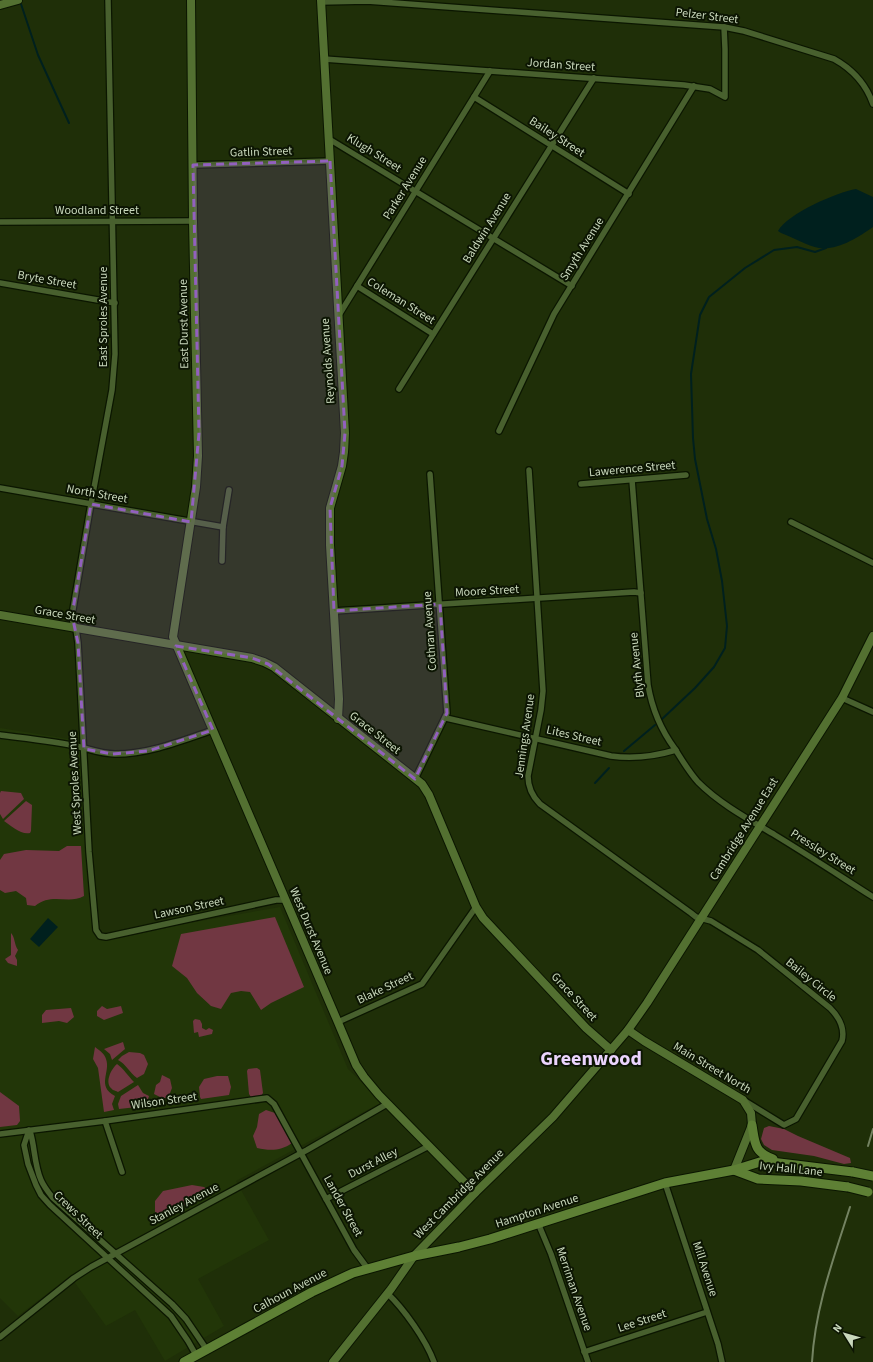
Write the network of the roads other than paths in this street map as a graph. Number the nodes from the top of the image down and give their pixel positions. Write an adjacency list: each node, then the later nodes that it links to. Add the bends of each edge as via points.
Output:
1 (18, 0): 5 (street)
2 (108, 0): 19 (street, East Sproles Avenue)
3 (191, 0): 16 (street, East Durst Avenue)
4 (321, 1): 6 (street, Pelzer Street, via 367,1); 7 (street, Reynolds Avenue)
5 (0, 5)
6 (724, 27): 10 (street, Jordan Street, via 725,97 710,89); 12 (street, Pelzer Street, via 834,59 860,80)
7 (324, 59): 8 (street, Jordan Street); 13 (street, Reynolds Avenue)
8 (490, 71): 9 (street, Jordan Street); 11 (street, Parker Avenue)
9 (594, 78): 10 (street, Jordan Street); 14 (street, Baldwin Avenue)
10 (694, 86): 18 (street, Smyth Avenue)
11 (474, 97): 14 (street, Bailey Street); 17 (street, Parker Avenue)
12 (873, 104)
13 (329, 139): 15 (street, Reynolds Avenue); 17 (street, Klugh Street)
14 (551, 146): 18 (street, Bailey Street); 22 (street, Baldwin Avenue)
15 (330, 161): 16 (street, Gatlin Street); 27 (street, Reynolds Avenue)
16 (193, 165): 20 (street, East Durst Avenue)
17 (416, 192): 22 (street, Klugh Street); 24 (street, Parker Avenue)
18 (629, 194): 25 (street, Smyth Avenue)
19 (113, 221): 20 (street, Woodland Street); 21 (street, Woodland Street); 26 (street, East Sproles Avenue)
20 (193, 221): 39 (street, East Durst Avenue, via 198,448)
21 (0, 222)
22 (493, 240): 25 (street, Klugh Street); 28 (street, Baldwin Avenue)
23 (0, 283): 26 (street, Bryte Street)
24 (357, 286): 27 (street, Parker Avenue); 28 (street, Coleman Street)
25 (572, 286): 30 (street, Smyth Avenue, via 548,326)
26 (115, 303): 38 (street, East Sproles Avenue, via 112,390)
27 (338, 317): 47 (street, Reynolds Avenue, via 345,442 342,466 330,508)
28 (434, 334): 29 (street, Baldwin Avenue)
29 (399, 389)
30 (499, 430)
31 (529, 470): 45 (street, Jennings Avenue)
32 (430, 474): 46 (street, Cothran Avenue)
33 (686, 475): 34 (street, Lawerence Street)
34 (632, 480): 35 (street, Lawerence Street); 44 (street, Blyth Avenue)
35 (581, 484)
36 (0, 488): 38 (street, North Street)
37 (229, 490): 41 (street)
38 (91, 504): 39 (street, North Street); 49 (street, East Sproles Avenue, via 72,615)
39 (191, 522): 41 (street, North Street); 51 (street, East Durst Avenue, via 172,637)
40 (791, 522): 43 (street)
41 (224, 527): 42 (street)
42 (222, 561)
43 (873, 563)
44 (641, 592): 45 (street, Moore Street); 60 (street, Blyth Avenue, via 650,695 660,724)
45 (537, 599): 46 (street, Moore Street); 58 (street, Jennings Avenue, via 543,691)
46 (440, 604): 47 (street, Moore Street); 54 (street, Cothran Avenue)
47 (334, 611): 55 (street, Reynolds Avenue)
48 (0, 615): 49 (street, Grace Street)
49 (76, 629): 51 (street, Grace Street); 59 (street, West Sproles Avenue)
50 (873, 636): 52 (street, Cambridge Avenue East)
51 (176, 646): 55 (street, Grace Street, via 264,662); 56 (street, West Durst Avenue)
52 (842, 698): 53 (street); 62 (street, Cambridge Avenue East)
53 (873, 712)
54 (446, 718): 58 (street, Lites Street); 61 (street, Cothran Avenue)
55 (338, 719): 61 (street, Grace Street)
56 (213, 730): 59 (street, via 148,751 113,754); 64 (street, West Durst Avenue)
57 (0, 735): 59 (street)
58 (536, 739): 60 (street, Lites Street, via 626,758 651,757); 66 (street, Jennings Avenue, via 528,779 537,802 691,913)
59 (84, 749): 67 (street, West Sproles Avenue, via 89,852)
60 (676, 750): 62 (street, Blyth Avenue, via 691,774 706,789)
61 (415, 778): 65 (street, Grace Street, via 429,795)
62 (760, 827): 63 (street, Pressley Street); 66 (street, Cambridge Avenue East)
63 (873, 897)
64 (285, 900): 67 (street, Lawson Street, via 106,937); 68 (street, West Durst Avenue)
65 (476, 907): 68 (street, Blake Street, via 422,984); 70 (street, Grace Street, via 483,918 581,1022)
66 (702, 918): 69 (street, Cambridge Avenue East); 75 (street, Bailey Circle, via 758,950 830,1008 840,1021 842,1041 796,1119)
67 (98, 935)
68 (338, 1022): 72 (street, West Durst Avenue, via 361,1073)
69 (628, 1030): 70 (street, West Cambridge Avenue); 71 (street, Main Street North)
70 (611, 1050): 85 (street, West Cambridge Avenue, via 545,1126)
71 (743, 1100): 74 (street, via 751,1113); 75 (street, Main Street North)
72 (387, 1104): 78 (street, West Durst Avenue); 79 (street, Stanley Avenue)
73 (105, 1121): 76 (street, Wilson Street); 79 (street, Wilson Street, via 267,1098 274,1104); 82 (street)
74 (752, 1125): 80 (main road, via 756,1145 763,1155); 81 (street)
75 (784, 1125)
76 (30, 1130): 77 (street, Wilson Street); 89 (street, Crews Street, via 41,1181 53,1198); 91 (street, Crews Street, via 24,1145 31,1175 41,1195)
77 (0, 1134)
78 (429, 1146): 85 (street, West Durst Avenue); 87 (street, Durst Alley)
79 (301, 1153): 87 (street, Lander Street); 89 (street, Stanley Avenue)
80 (786, 1164): 81 (main road, Ivy Hall Lane, via 763,1161); 83 (main road, Ivy Hall Lane, bridge)
81 (734, 1170): 84 (main road, Hampton Avenue); 86 (main road, Ivy Hall Lane, bridge, via 758,1179 801,1181 848,1187)
82 (122, 1172)
83 (873, 1176)
84 (665, 1183): 88 (main road, Hampton Avenue); 94 (street, Mill Avenue)
85 (475, 1193): 90 (street, West Cambridge Avenue)
86 (870, 1193)
87 (326, 1199): 92 (street, Lander Street, via 354,1250)
88 (538, 1223): 90 (main road, Hampton Avenue, via 459,1247); 97 (street, Merriman Avenue)
89 (115, 1254): 91 (street, Stanley Avenue); 96 (street, Crews Street, via 172,1304 186,1319)
90 (414, 1256): 92 (main road, Calhoun Avenue); 93 (street, West Cambridge Avenue)
91 (107, 1258): 95 (street, Stanley Avenue, via 74,1278); 98 (street, Crews Street, via 171,1316)
92 (368, 1269): 96 (main road, Calhoun Avenue, via 312,1292)
93 (387, 1292): 100 (street, West Cambridge Avenue); 101 (street, via 417,1330)
94 (707, 1312): 97 (street, Lee Street); 103 (street, Mill Avenue)
95 (0, 1337)
96 (207, 1350): 98 (main road, Calhoun Avenue)
97 (584, 1352): 102 (street, Merriman Avenue)
98 (196, 1356): 99 (main road, Calhoun Avenue)
99 (184, 1362)
100 (333, 1362)
101 (434, 1362)
102 (588, 1362)
103 (722, 1362)

